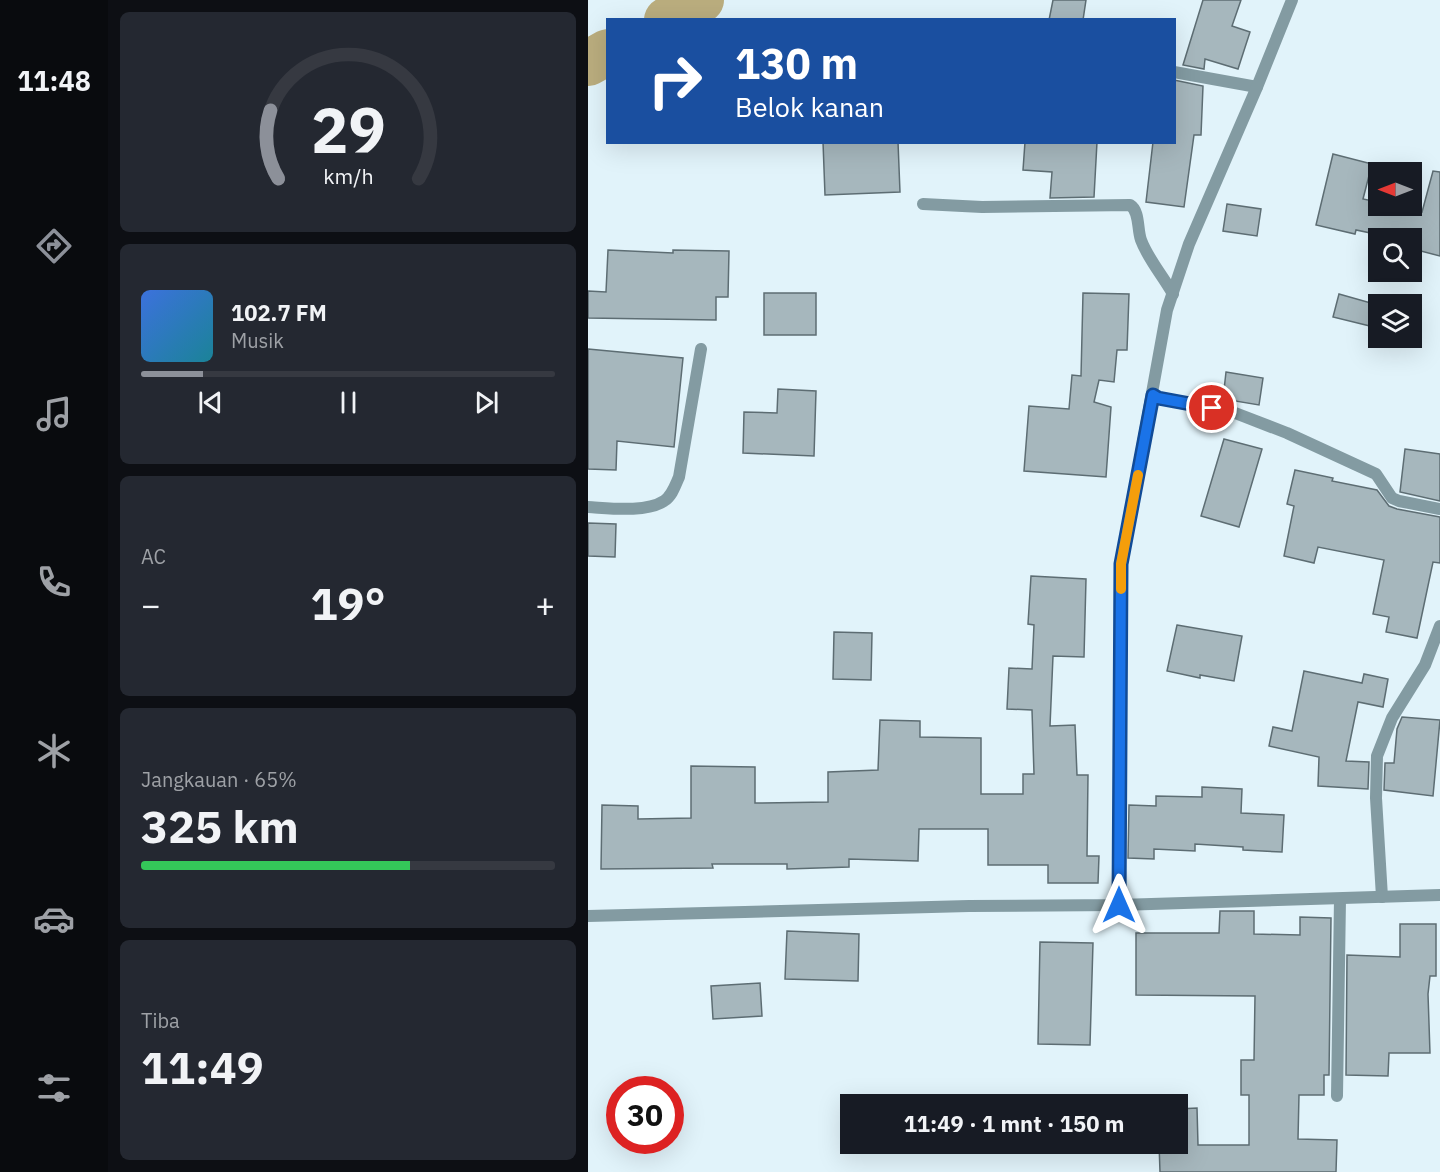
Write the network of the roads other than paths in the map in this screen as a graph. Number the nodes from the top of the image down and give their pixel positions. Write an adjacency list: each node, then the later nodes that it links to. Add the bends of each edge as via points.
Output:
1 (1292, 0): 3 (street)
2 (1176, 72): 3 (street)
3 (1257, 87): 5 (street, via 1189,244)
4 (923, 204): 5 (street, via 1130,205 1136,213 1141,241)
5 (1173, 294): 7 (street)
6 (701, 349): 8 (street, via 679,477 672,493 652,506)
7 (1153, 395): 9 (street, via 1230,411 1287,433 1376,474 1392,498); 14 (street, via 1121,564)
8 (588, 507)
9 (1440, 509)
10 (1440, 626): 12 (street, via 1425,665 1392,717 1377,756)
11 (1440, 895): 12 (street)
12 (1382, 897): 13 (street)
13 (1340, 899): 14 (street); 16 (street)
14 (1119, 905): 15 (street)
15 (588, 916)
16 (1337, 1096)

